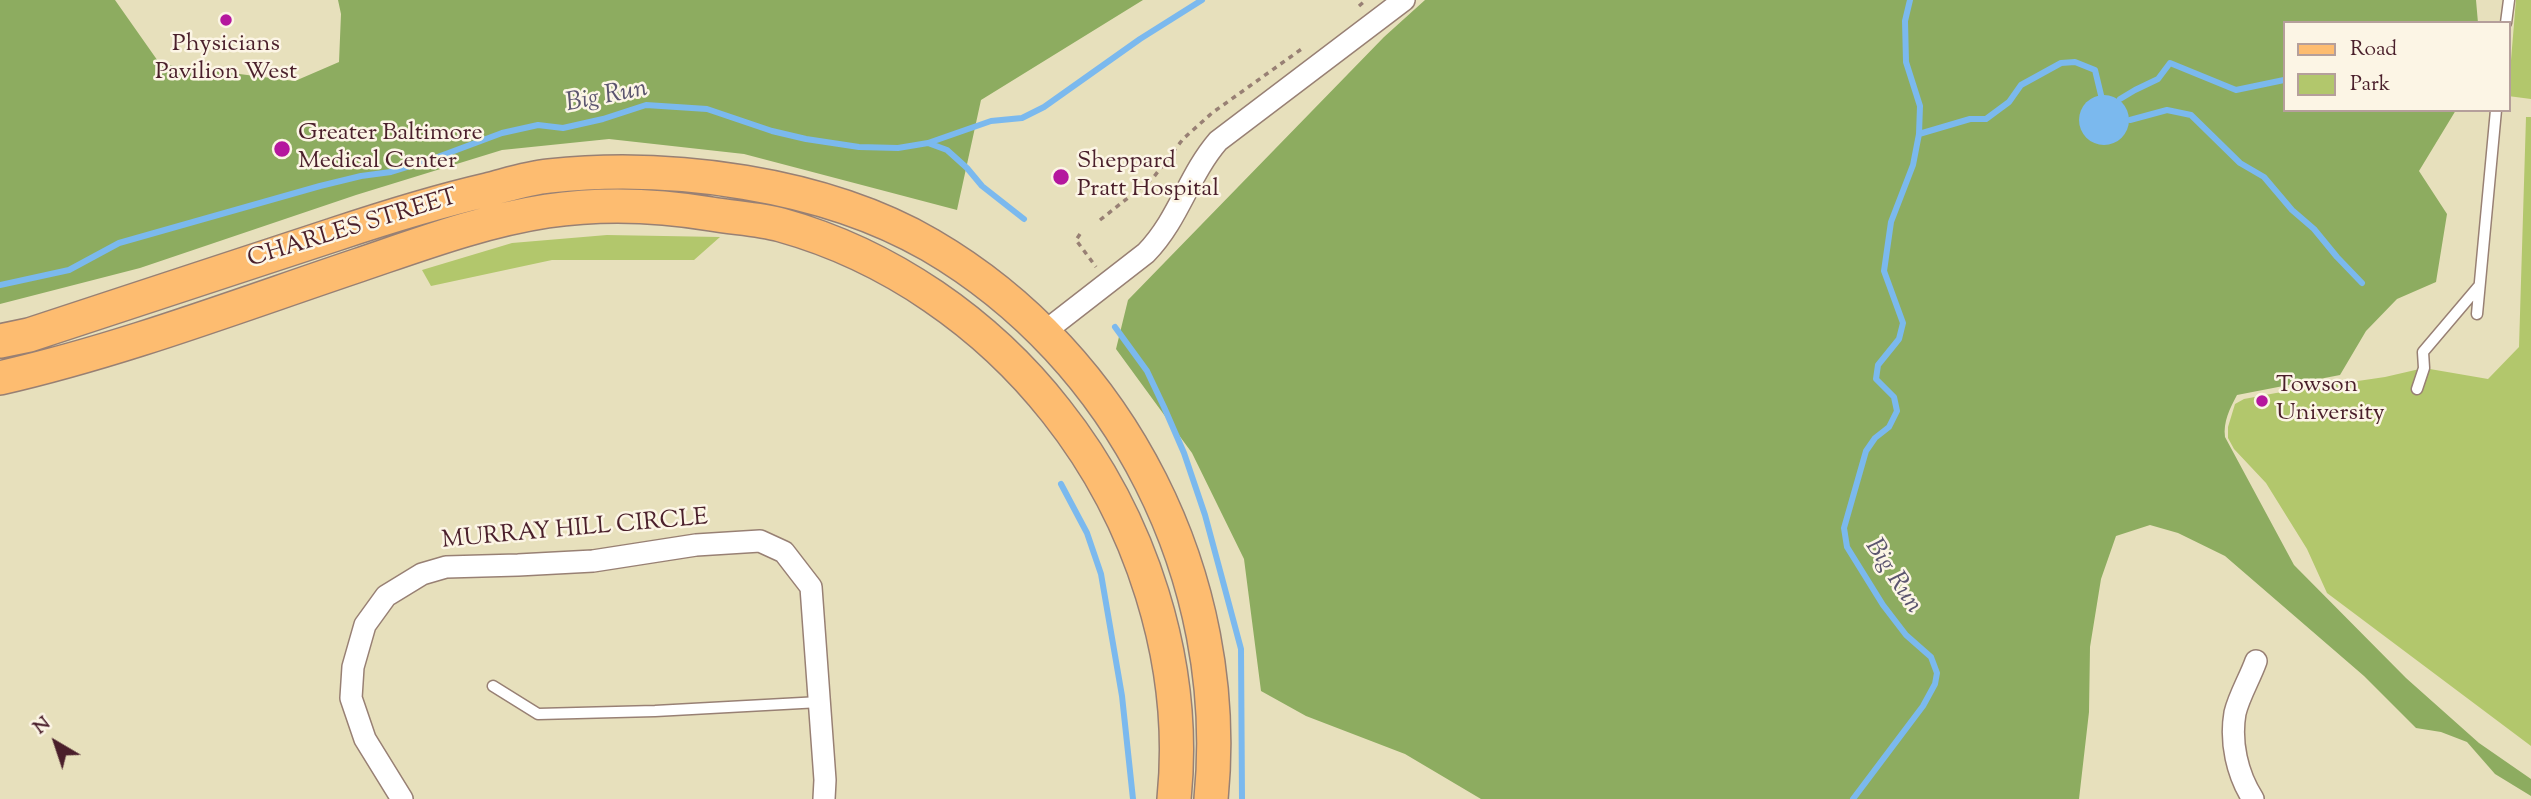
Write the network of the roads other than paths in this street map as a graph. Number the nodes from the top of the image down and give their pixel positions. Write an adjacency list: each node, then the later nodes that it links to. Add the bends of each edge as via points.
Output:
1 (1404, 0): 8 (street, via 1218,141 1158,240)
2 (2509, 0): 3 (lane)
3 (2506, 21)
4 (2496, 112): 6 (lane)
5 (831, 243): 8 (main road, via 870,242 896,251 939,275 1012,328); 10 (main road, CHARLES STREET, via 780,225 669,207 547,211 464,230 133,340); 12 (main road, CHARLES STREET, via 913,283 972,326 1033,383)
6 (2479, 286): 7 (lane); 11 (lane, via 2423,352 2424,368)
7 (2477, 314)
8 (1043, 333): 9 (main road, CHARLES STREET, via 1002,296 928,244 835,203 688,174 600,172 544,177 426,204); 12 (main road, via 1043,349 1050,363 1098,437); 19 (main road, CHARLES STREET, via 1085,378 1126,436 1178,539 1198,606 1210,673 1215,741)
9 (0, 341)
10 (0, 378)
11 (2417, 389)
12 (1092, 460): 18 (main road, CHARLES STREET, via 1143,564 1160,623 1175,720)
13 (2256, 662): 20 (street, via 2235,712 2234,748)
14 (493, 686): 15 (lane, via 538,714)
15 (820, 702): 16 (street, MURRAY HILL CIRCLE, via 811,587 783,552 760,541 696,545 593,561 446,567 422,574 386,596 365,625 353,667 351,698 365,739); 17 (street, MURRAY HILL CIRCLE)
16 (402, 799)
17 (824, 799)
18 (1174, 799)
19 (1211, 799)
20 (2253, 799)

